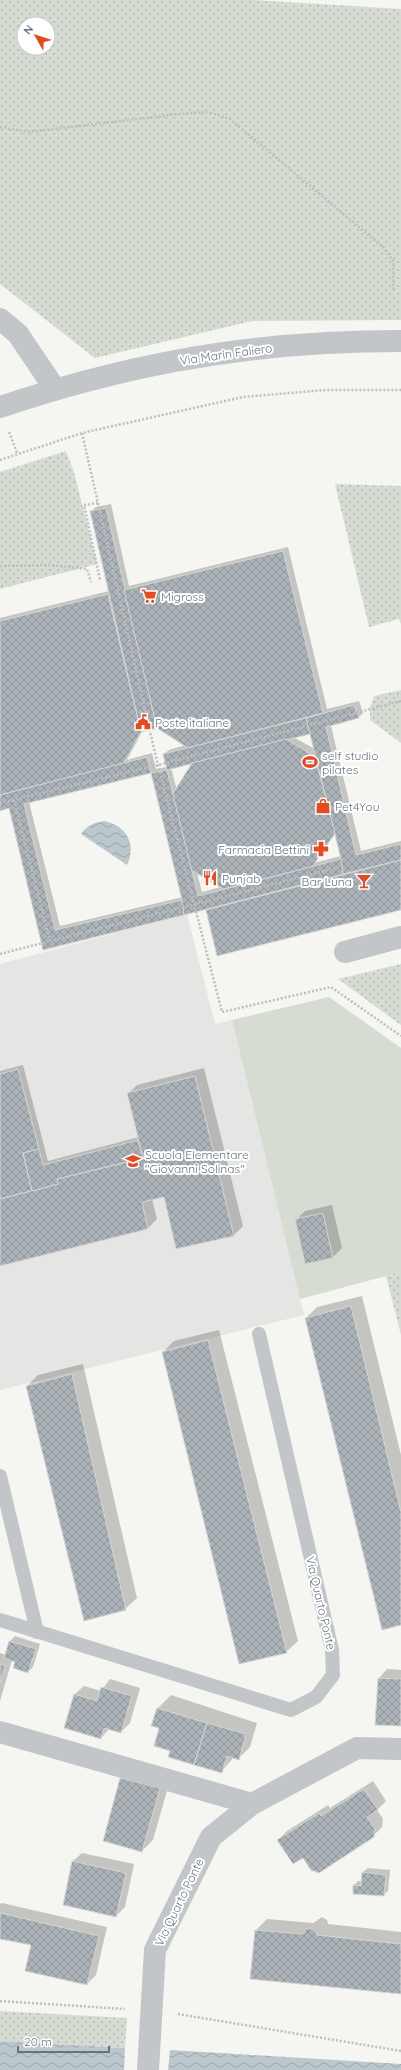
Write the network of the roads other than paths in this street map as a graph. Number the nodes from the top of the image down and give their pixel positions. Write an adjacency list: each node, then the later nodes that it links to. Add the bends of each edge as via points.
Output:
1 (0, 319): 3 (street, via 18,334)
2 (401, 341): 3 (street, Via Marin Faliero, via 268,348 175,360)
3 (54, 389): 4 (street, Via Marin Faliero)
4 (0, 407)
5 (401, 937): 6 (street)
6 (345, 952)
7 (259, 1334): 10 (lane, Via Quarto Ponte, via 332,1650 333,1675 316,1697 291,1710)
8 (0, 1476): 10 (lane)
9 (0, 1620): 10 (lane, Via Quarto Ponte)
10 (37, 1632)
11 (0, 1732): 13 (street)
12 (401, 1749): 13 (street, Via Quarto Ponte, via 357,1748)
13 (252, 1804): 14 (street, Via Quarto Ponte, via 211,1837 155,1950)
14 (148, 2070)

